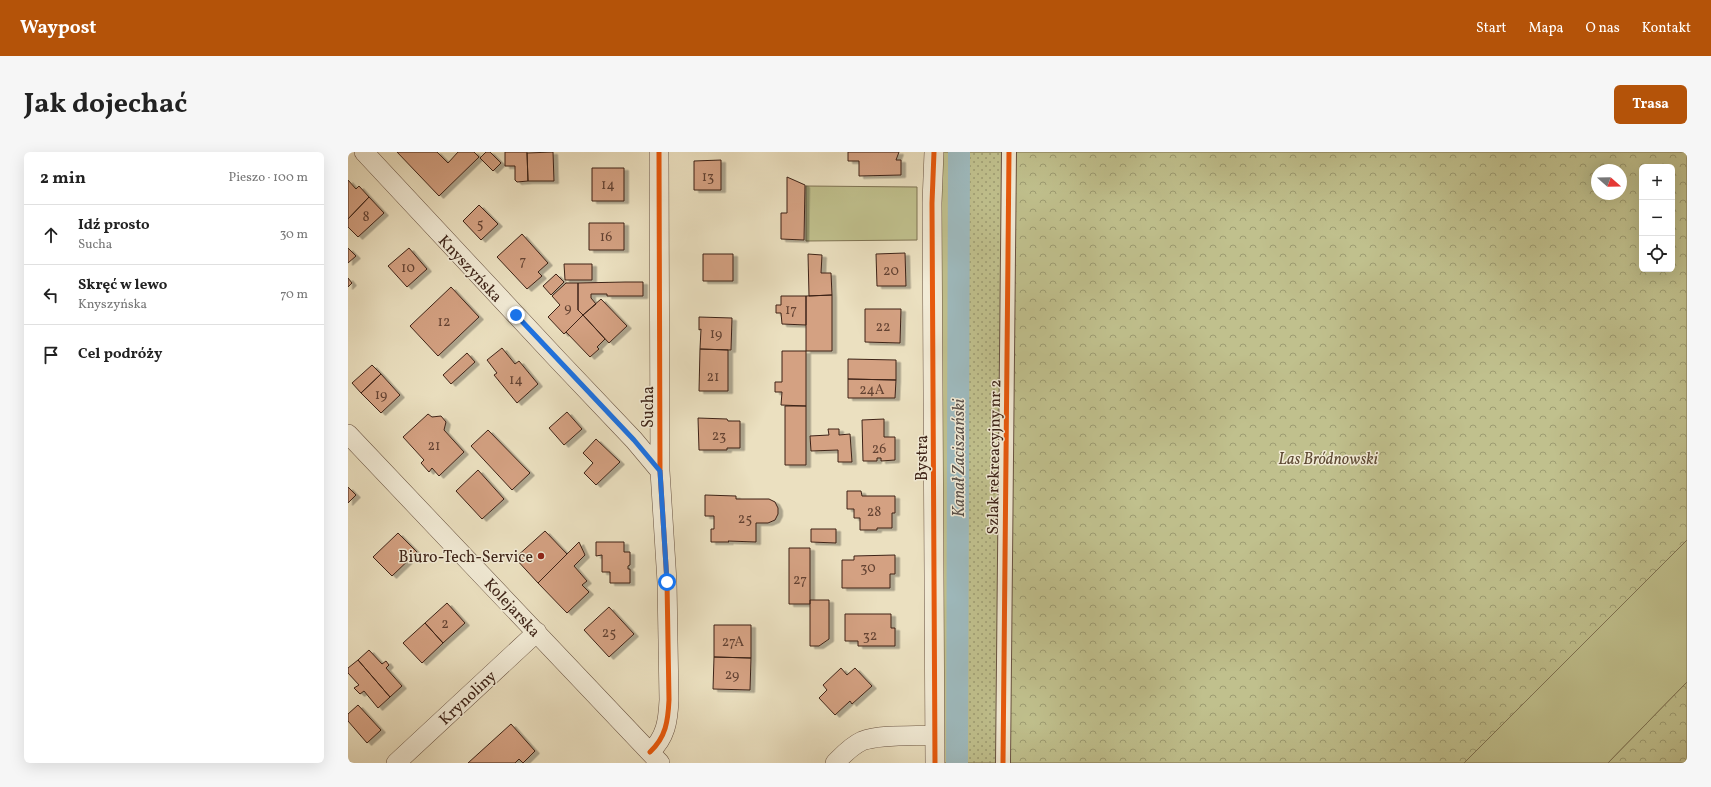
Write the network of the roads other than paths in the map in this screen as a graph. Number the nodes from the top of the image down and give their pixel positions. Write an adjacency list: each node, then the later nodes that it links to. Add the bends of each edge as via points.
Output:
1 (364, 152): 6 (street, Knyszyńska, via 634,440)
2 (659, 152): 6 (street, Sucha)
3 (934, 152): 8 (street, Bystra)
4 (1009, 152): 13 (street, Szlak rekreacyjny nr 2)
5 (348, 434): 7 (street, Kolejarska)
6 (660, 471): 9 (street, Sucha, via 667,582 669,707 668,720)
7 (537, 632): 9 (street, Kolejarska); 10 (street, Krynoliny)
8 (934, 735): 11 (street, via 874,738 850,748); 12 (street, Bystra)
9 (655, 758)
10 (396, 763)
11 (835, 763)
12 (934, 763)
13 (1003, 763)

